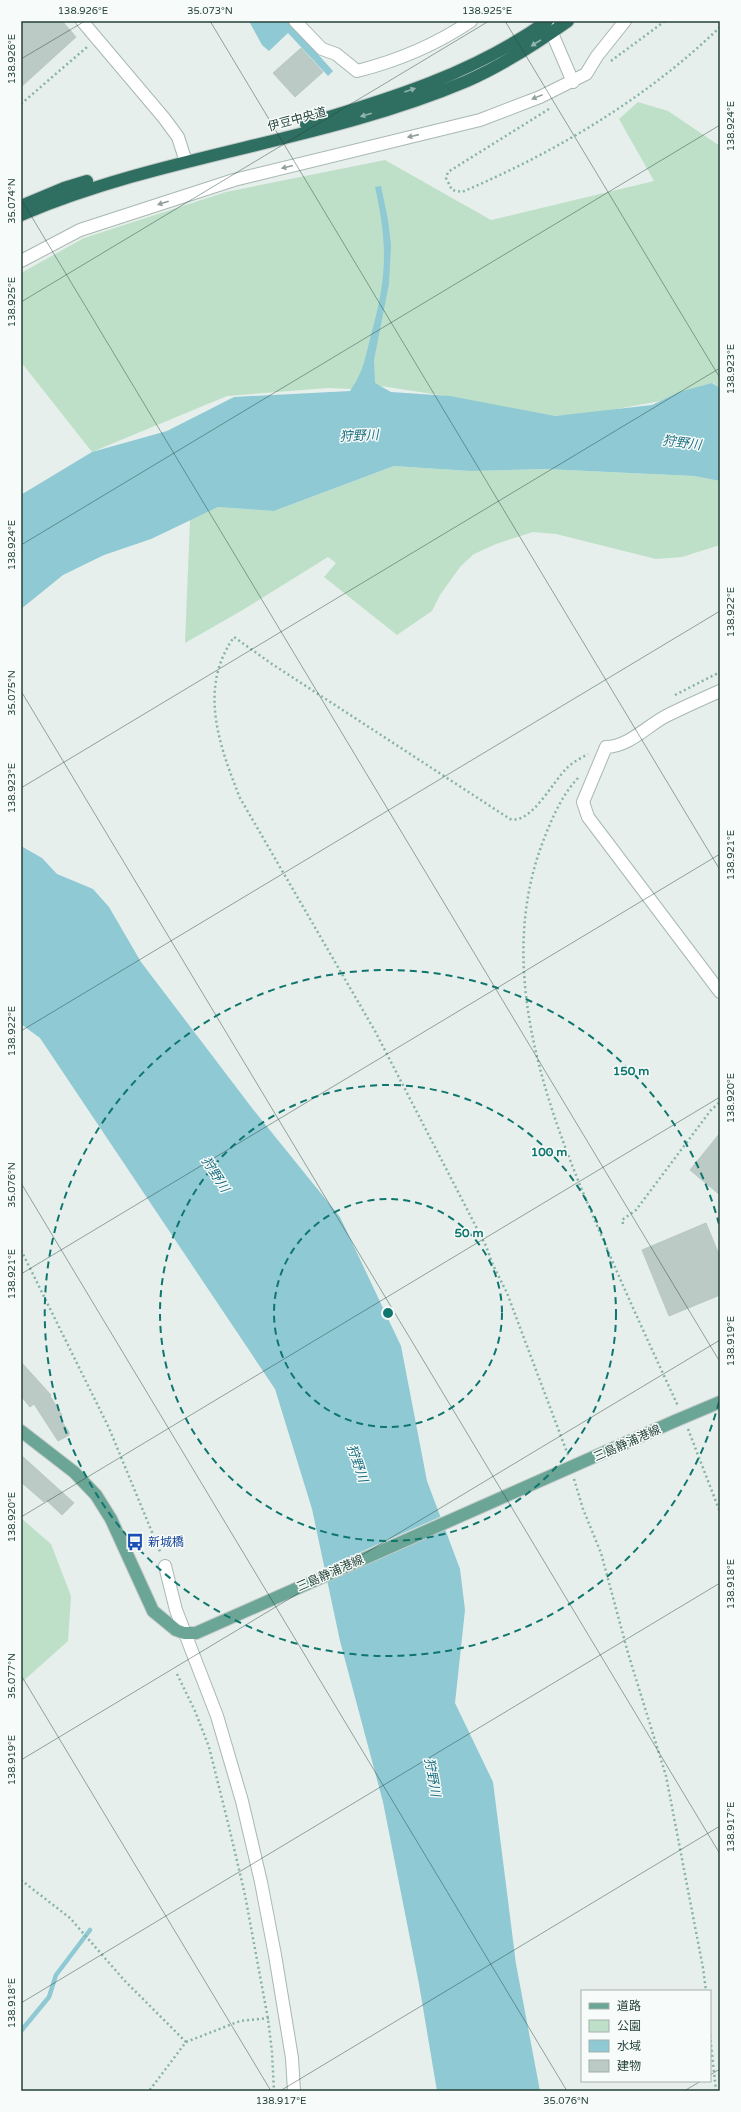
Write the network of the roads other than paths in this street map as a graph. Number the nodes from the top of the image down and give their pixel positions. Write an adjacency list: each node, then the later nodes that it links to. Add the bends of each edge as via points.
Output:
1 (82, 21): 9 (street, via 164,118 178,137)
2 (296, 21): 3 (street, via 322,49 336,54 357,71 414,51)
3 (472, 21)
4 (546, 21): 7 (street); 9 (highway, 伊豆中央道, one-way to 4, via 415,89 498,52)
5 (568, 21): 7 (highway, 伊豆中央道)
6 (625, 21): 8 (street, via 586,74)
7 (552, 33): 8 (street); 9 (highway, 伊豆中央道, one-way to 9, via 492,68 426,96 310,131)
8 (573, 82): 12 (street, one-way to 12, via 480,120 234,180 87,227)
9 (185, 158): 10 (highway, 伊豆中央道, via 64,188); 11 (highway, 伊豆中央道, via 82,190)
10 (21, 206)
11 (21, 215)
12 (21, 261)
13 (720, 691): 14 (street, via 665,717 613,747 606,747 583,802 588,817)
14 (720, 992)
15 (720, 1402): 18 (main road, 三島静浦港線, bridge)
16 (21, 1431): 18 (main road, via 74,1472 96,1495 111,1519 153,1611 171,1628)
17 (165, 1566): 18 (street)
18 (190, 1633): 19 (street, via 242,1801 262,1882 292,2058)
19 (294, 2091)

